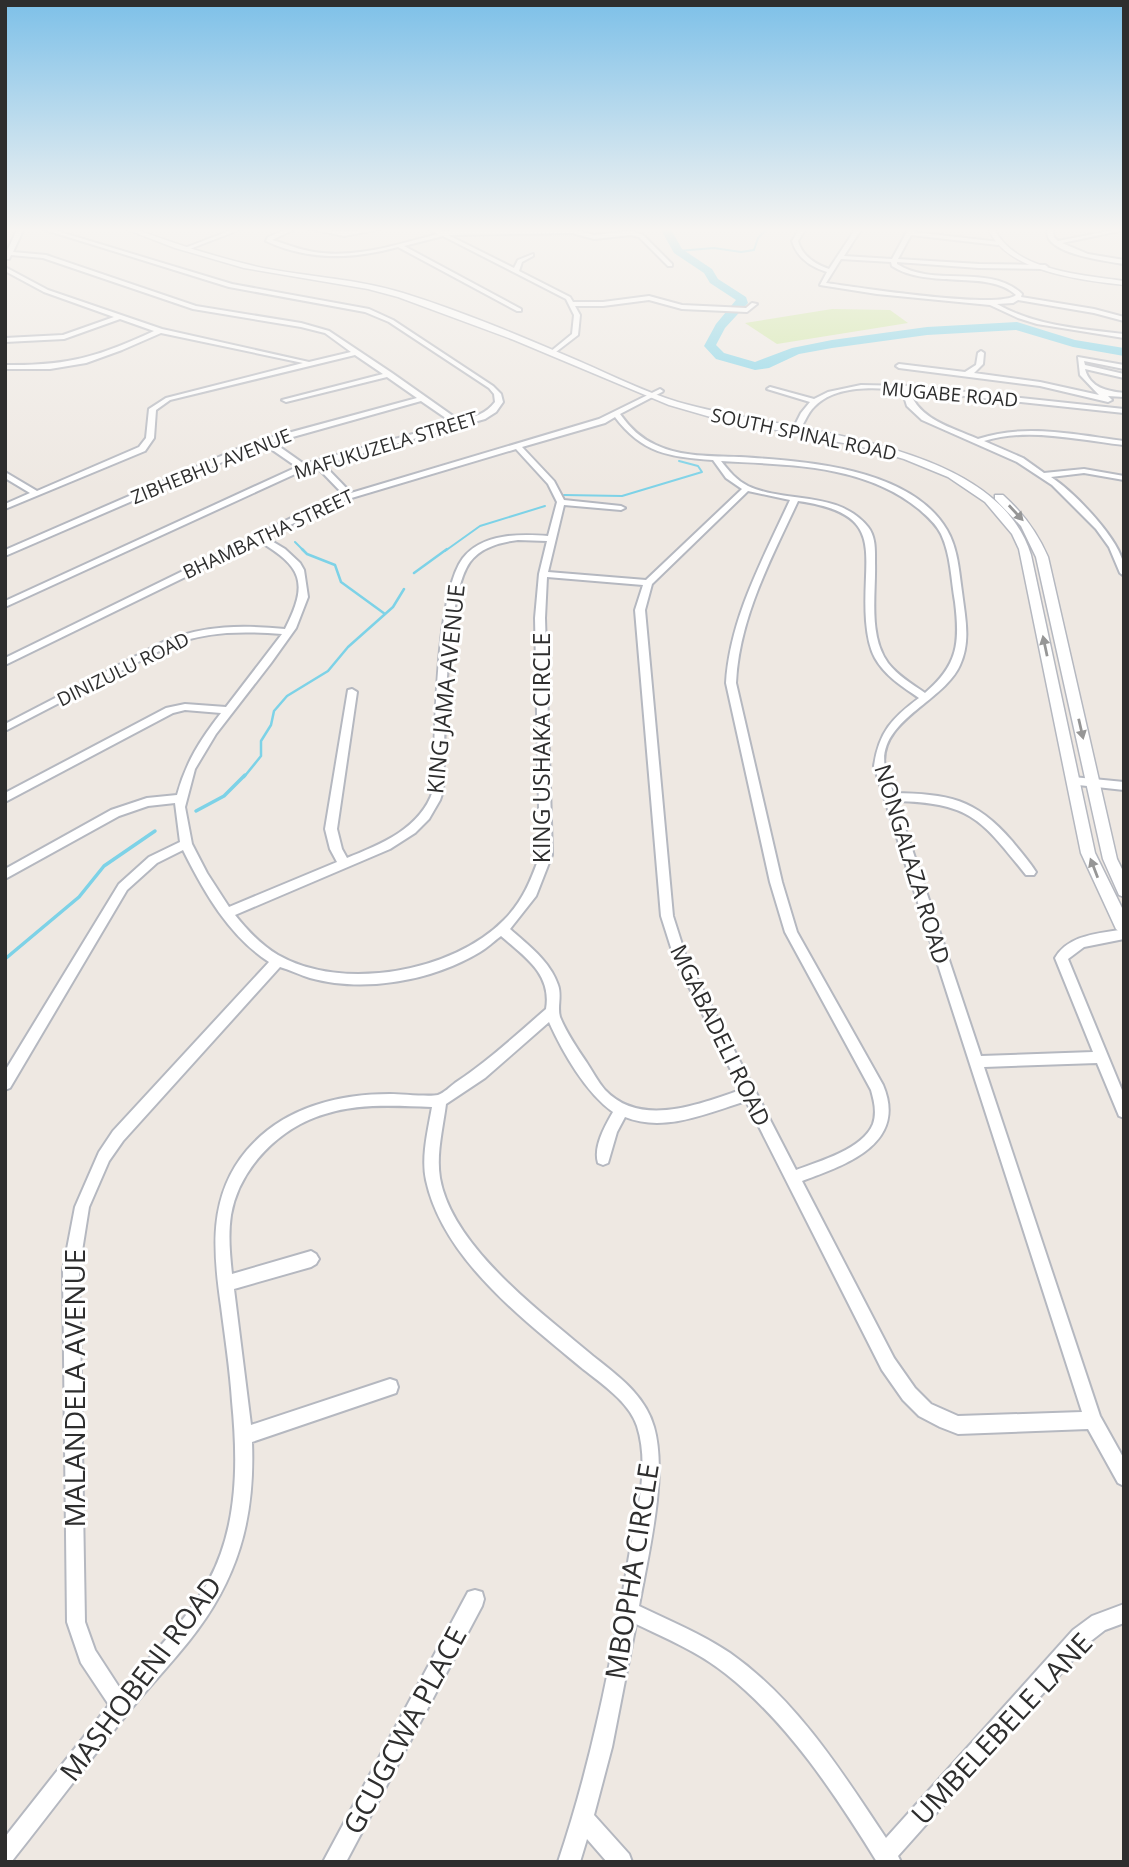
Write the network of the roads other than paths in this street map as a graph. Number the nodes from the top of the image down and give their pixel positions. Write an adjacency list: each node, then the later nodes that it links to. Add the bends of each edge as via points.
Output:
1 (109, 315): 7 (street)
2 (239, 315): 12 (street, via 312,327)
3 (379, 315): 32 (street, MAFUKUZELA STREET, via 495,390 499,402 494,410)
4 (456, 315): 11 (street, SOUTH SPINAL ROAD)
5 (577, 315): 11 (street, via 575,335)
6 (1015, 315): 9 (street)
7 (117, 318): 8 (street); 10 (street, via 64,337)
8 (160, 331): 14 (street); 17 (street, via 82,363)
9 (1124, 336)
10 (5, 340)
11 (556, 351): 24 (street, SOUTH SPINAL ROAD)
12 (358, 352): 14 (street); 19 (street)
13 (981, 353): 20 (street, via 978,368)
14 (310, 363): 45 (street, via 161,402 153,409 150,438 142,449)
15 (899, 366): 20 (street)
16 (1082, 366): 18 (street, via 1080,358 1084,357); 21 (street); 26 (street, via 1083,375)
17 (5, 367)
18 (1124, 367)
19 (390, 373): 27 (street); 28 (street)
20 (967, 374): 26 (street)
21 (1124, 376)
22 (770, 389): 29 (street)
23 (905, 389): 29 (street, MUGABE ROAD, via 851,388); 30 (street, MUGABE ROAD); 34 (street, via 918,414)
24 (656, 393): 31 (street, BHAMBATHA STREET); 33 (street, SOUTH SPINAL ROAD, via 726,418)
25 (1124, 395): 26 (street)
26 (1103, 396): 30 (street)
27 (423, 398): 32 (street); 53 (street, ZIBHEBHU AVENUE, via 254,445)
28 (286, 400)
29 (815, 401): 33 (street)
30 (1124, 409)
31 (617, 414): 36 (street, BHAMBATHA STREET); 38 (street, NONGALAZA ROAD, via 639,440 652,447)
32 (459, 424): 39 (street, MAFUKUZELA STREET)
33 (797, 428): 64 (street, SOUTH SPINAL ROAD, one-way to 33, via 1031,578 1011,524 980,494 920,461); 65 (street, SOUTH SPINAL ROAD, one-way to 65, via 881,440 936,459 983,485 1024,522 1042,557)
34 (978, 441): 35 (street, via 1015,433); 42 (street)
35 (1124, 443)
36 (517, 446): 46 (street, BHAMBATHA STREET); 48 (street, via 551,483)
37 (274, 447): 40 (street)
38 (715, 458): 44 (street, via 724,474); 61 (street, NONGALAZA ROAD, via 851,473 898,491 936,520 950,544 962,642 952,672)
39 (317, 462): 40 (street, MAFUKUZELA STREET); 46 (street)
40 (303, 467): 57 (street, MAFUKUZELA STREET)
41 (5, 474): 45 (street)
42 (1044, 474): 43 (street, via 1084,471); 54 (street, via 1098,527)
43 (1124, 478)
44 (745, 490): 47 (street); 56 (street)
45 (37, 494): 49 (street)
46 (349, 495): 51 (street, BHAMBATHA STREET)
47 (794, 499): 61 (street, via 840,510 867,532 876,651 886,667); 88 (street, via 733,646 732,683 787,918 800,951 878,1089 884,1116 871,1140 860,1149)
48 (561, 502): 50 (street); 52 (street, KING USHAKA CIRCLE)
49 (5, 507)
50 (621, 508)
51 (259, 537): 58 (street, KING USHAKA CIRCLE, via 292,560 304,580 301,607); 59 (street, BHAMBATHA STREET)
52 (552, 539): 55 (street, KING USHAKA CIRCLE); 71 (street, KING JAMA AVENUE, via 502,538 462,565 450,609 436,797 428,813 408,832)
53 (5, 553)
54 (1124, 573)
55 (543, 574): 56 (street); 76 (street, KING USHAKA CIRCLE, via 546,855 529,900)
56 (648, 583): 83 (street, MGABADELI ROAD, via 640,616 667,916 680,957)
57 (5, 604)
58 (287, 632): 62 (street, KING USHAKA CIRCLE); 63 (street, DINIZULU ROAD, via 233,627 191,634)
59 (5, 662)
60 (352, 692): 71 (street, via 331,829)
61 (925, 697): 67 (street, NONGALAZA ROAD, via 894,724 880,747 879,766)
62 (229, 710): 68 (street, via 170,709); 69 (street, KING USHAKA CIRCLE, via 191,765)
63 (5, 728)
64 (1073, 780): 65 (street); 77 (street, SOUTH SPINAL ROAD, one-way to 64, via 1091,862)
65 (1093, 782): 66 (street); 74 (street, SOUTH SPINAL ROAD, via 1110,859)
66 (1124, 786)
67 (888, 797): 72 (street, via 939,799 972,809 992,825); 81 (street, NONGALAZA ROAD)
68 (5, 798)
69 (178, 799): 70 (street, KING USHAKA CIRCLE); 73 (street, via 147,802 115,813)
70 (186, 844): 75 (street, KING USHAKA CIRCLE); 82 (street, via 153,860 123,887)
71 (344, 863): 75 (street, KING JAMA AVENUE)
72 (1030, 872)
73 (5, 876)
74 (1124, 891)
75 (227, 913): 78 (street, KING USHAKA CIRCLE, via 246,939)
76 (503, 930): 78 (street, KING USHAKA CIRCLE, via 439,966 373,979 317,974); 79 (street, via 549,976 555,992)
77 (1124, 931): 80 (street, via 1081,943 1062,958)
78 (277, 961): 98 (street, MALANDELA AVENUE, via 118,1136 91,1183 76,1230 71,1309 76,1622 90,1665)
79 (552, 1012): 84 (street, via 480,1074); 85 (street, via 594,1085)
80 (1100, 1057): 81 (street); 86 (street)
81 (976, 1062): 92 (street, NONGALAZA ROAD)
82 (5, 1084)
83 (748, 1094): 85 (street, via 666,1117); 88 (street, MGABADELI ROAD)
84 (440, 1101): 90 (street, MASHOBENI ROAD, via 343,1103 292,1121 262,1143 230,1186 223,1216); 96 (street, MBOPHA CIRCLE, via 432,1168 447,1218 493,1276 624,1394 645,1424 649,1482)
85 (622, 1109): 87 (street)
86 (1124, 1112)
87 (603, 1158)
88 (793, 1178): 92 (street, MGABADELI ROAD, via 888,1364 925,1412 958,1425)
89 (311, 1258): 90 (street)
90 (226, 1284): 93 (street, MASHOBENI ROAD)
91 (390, 1387): 93 (street)
92 (1093, 1420): 94 (street, NONGALAZA ROAD)
93 (245, 1436): 98 (street, MASHOBENI ROAD, via 238,1527 216,1586)
94 (1124, 1478)
95 (475, 1599): 102 (street, GCUGCWA PLACE)
96 (629, 1611): 99 (street, MBOPHA CIRCLE); 101 (street, via 709,1651 766,1697 811,1748)
97 (1124, 1612): 101 (street, UMBELEBELE LANE, via 1080,1637)
98 (121, 1705): 100 (street, MASHOBENI ROAD)
99 (584, 1819): 103 (street, MBOPHA CIRCLE); 104 (street)
100 (5, 1854)
101 (887, 1858)
102 (334, 1862)
103 (569, 1862)
104 (621, 1862)

